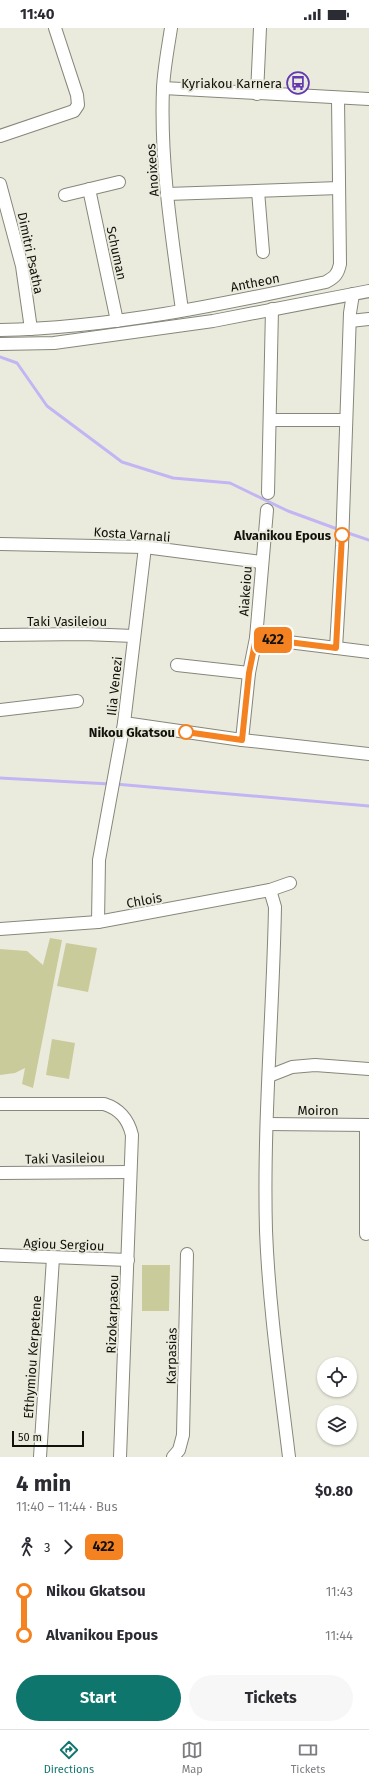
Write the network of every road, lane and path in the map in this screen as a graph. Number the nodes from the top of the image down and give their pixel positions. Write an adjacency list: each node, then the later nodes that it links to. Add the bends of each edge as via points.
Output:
1 (54, 28): 8 (street, via 77,95 77,108)
2 (171, 28): 4 (street, Anoixeos)
3 (260, 28): 5 (street)
4 (164, 88): 5 (street); 14 (street, Anoixeos)
5 (257, 94): 6 (street)
6 (338, 98): 7 (street); 11 (street, Antheon)
7 (369, 99)
8 (0, 136)
9 (119, 182): 12 (street)
10 (0, 184): 16 (street, Dimitri Psatha)
11 (339, 188): 13 (street); 21 (street, Antheon, via 340,264 334,277 326,282 264,296)
12 (89, 190): 15 (street); 23 (street, Schuman)
13 (258, 191): 14 (street); 17 (street)
14 (167, 194): 21 (street, Anoixeos)
15 (65, 195)
16 (4, 211): 25 (street, Dimitri Psatha, via 22,266)
17 (263, 252)
18 (369, 291): 19 (street)
19 (353, 294): 20 (street); 24 (street)
20 (272, 309): 27 (street, via 212,321 54,342); 28 (street)
21 (182, 310): 23 (street, Antheon)
22 (369, 319): 24 (street)
23 (117, 321): 25 (street, Antheon)
24 (350, 321): 29 (street)
25 (31, 329): 26 (street, Antheon)
26 (0, 330)
27 (0, 344)
28 (270, 420): 29 (street); 30 (street)
29 (346, 420): 38 (street)
30 (268, 493)
31 (267, 510): 34 (street, Aiakeiou)
32 (0, 544): 33 (street, Kosta Varnali)
33 (145, 547): 34 (street, Kosta Varnali); 36 (street, Ilia Venezi)
34 (261, 562): 37 (street, Aiakeiou)
35 (0, 635): 36 (street, Taki Vasileiou)
36 (134, 636): 44 (street, Ilia Venezi)
37 (256, 638): 38 (street); 41 (street, Aiakeiou)
38 (336, 648): 39 (street)
39 (369, 652)
40 (177, 665): 41 (street)
41 (249, 673): 45 (street, Aiakeiou)
42 (77, 701): 43 (street)
43 (0, 710)
44 (124, 723): 45 (street); 49 (street, Ilia Venezi, via 99,860)
45 (242, 740): 46 (street)
46 (369, 754)
47 (290, 883): 48 (street, Chlois)
48 (270, 890): 49 (street, Chlois); 52 (street, via 275,907)
49 (98, 922): 50 (street, Chlois)
50 (0, 929)
51 (369, 1069): 52 (street, via 315,1065 292,1067)
52 (269, 1076): 54 (street)
53 (0, 1104): 56 (street, Rizokarpasou, via 97,1103 112,1106 122,1114 131,1130)
54 (268, 1124): 55 (street, Moiron); 66 (street, via 266,1230 269,1286)
55 (367, 1124): 58 (street)
56 (130, 1172): 57 (street, Taki Vasileiou); 62 (street, Rizokarpasou)
57 (0, 1173)
58 (366, 1234)
59 (187, 1254): 65 (street, Karpasias, via 183,1435 179,1450)
60 (0, 1255): 61 (street, Agiou Sergiou)
61 (53, 1258): 62 (street, Agiou Sergiou); 63 (street, Efthymiou Kerpetene)
62 (128, 1260): 64 (street, Rizokarpasou)
63 (40, 1457)
64 (120, 1457)
65 (173, 1457)
66 (289, 1457)

